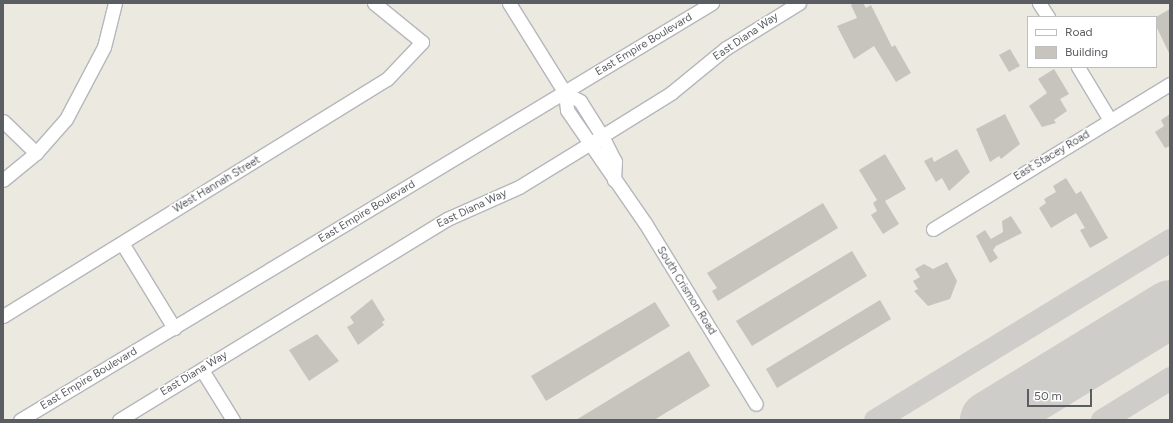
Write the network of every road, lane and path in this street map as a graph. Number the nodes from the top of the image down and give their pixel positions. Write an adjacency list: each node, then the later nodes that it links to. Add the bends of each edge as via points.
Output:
1 (115, 3): 15 (street, via 104,47 86,86 66,119)
2 (374, 3): 19 (street, West Hannah Street, via 422,42 387,79)
3 (509, 3): 10 (street)
4 (712, 3): 10 (street, East Empire Boulevard)
5 (799, 3): 13 (street, East Diana Way, via 726,48 670,93)
6 (1040, 3): 7 (street)
7 (1047, 16)
8 (1079, 68): 11 (street)
9 (1170, 84): 11 (street, East Stacey Road)
10 (565, 93): 13 (street, via 580,101); 14 (street, South Crismon Road, via 567,110); 21 (street, East Empire Boulevard)
11 (1110, 120): 18 (street, East Stacey Road)
12 (3, 121): 15 (street)
13 (602, 136): 14 (street, East Diana Way); 17 (street, via 615,161)
14 (589, 144): 17 (street, South Crismon Road); 22 (street, East Diana Way, via 519,187 447,219)
15 (36, 153): 16 (street)
16 (3, 180)
17 (614, 180): 23 (street, South Crismon Road)
18 (933, 229)
19 (122, 243): 20 (street, West Hannah Street); 21 (street)
20 (3, 316)
21 (174, 328): 24 (street, East Empire Boulevard)
22 (202, 370): 25 (street, East Diana Way); 26 (street)
23 (756, 404)
24 (20, 420)
25 (119, 420)
26 (233, 420)

